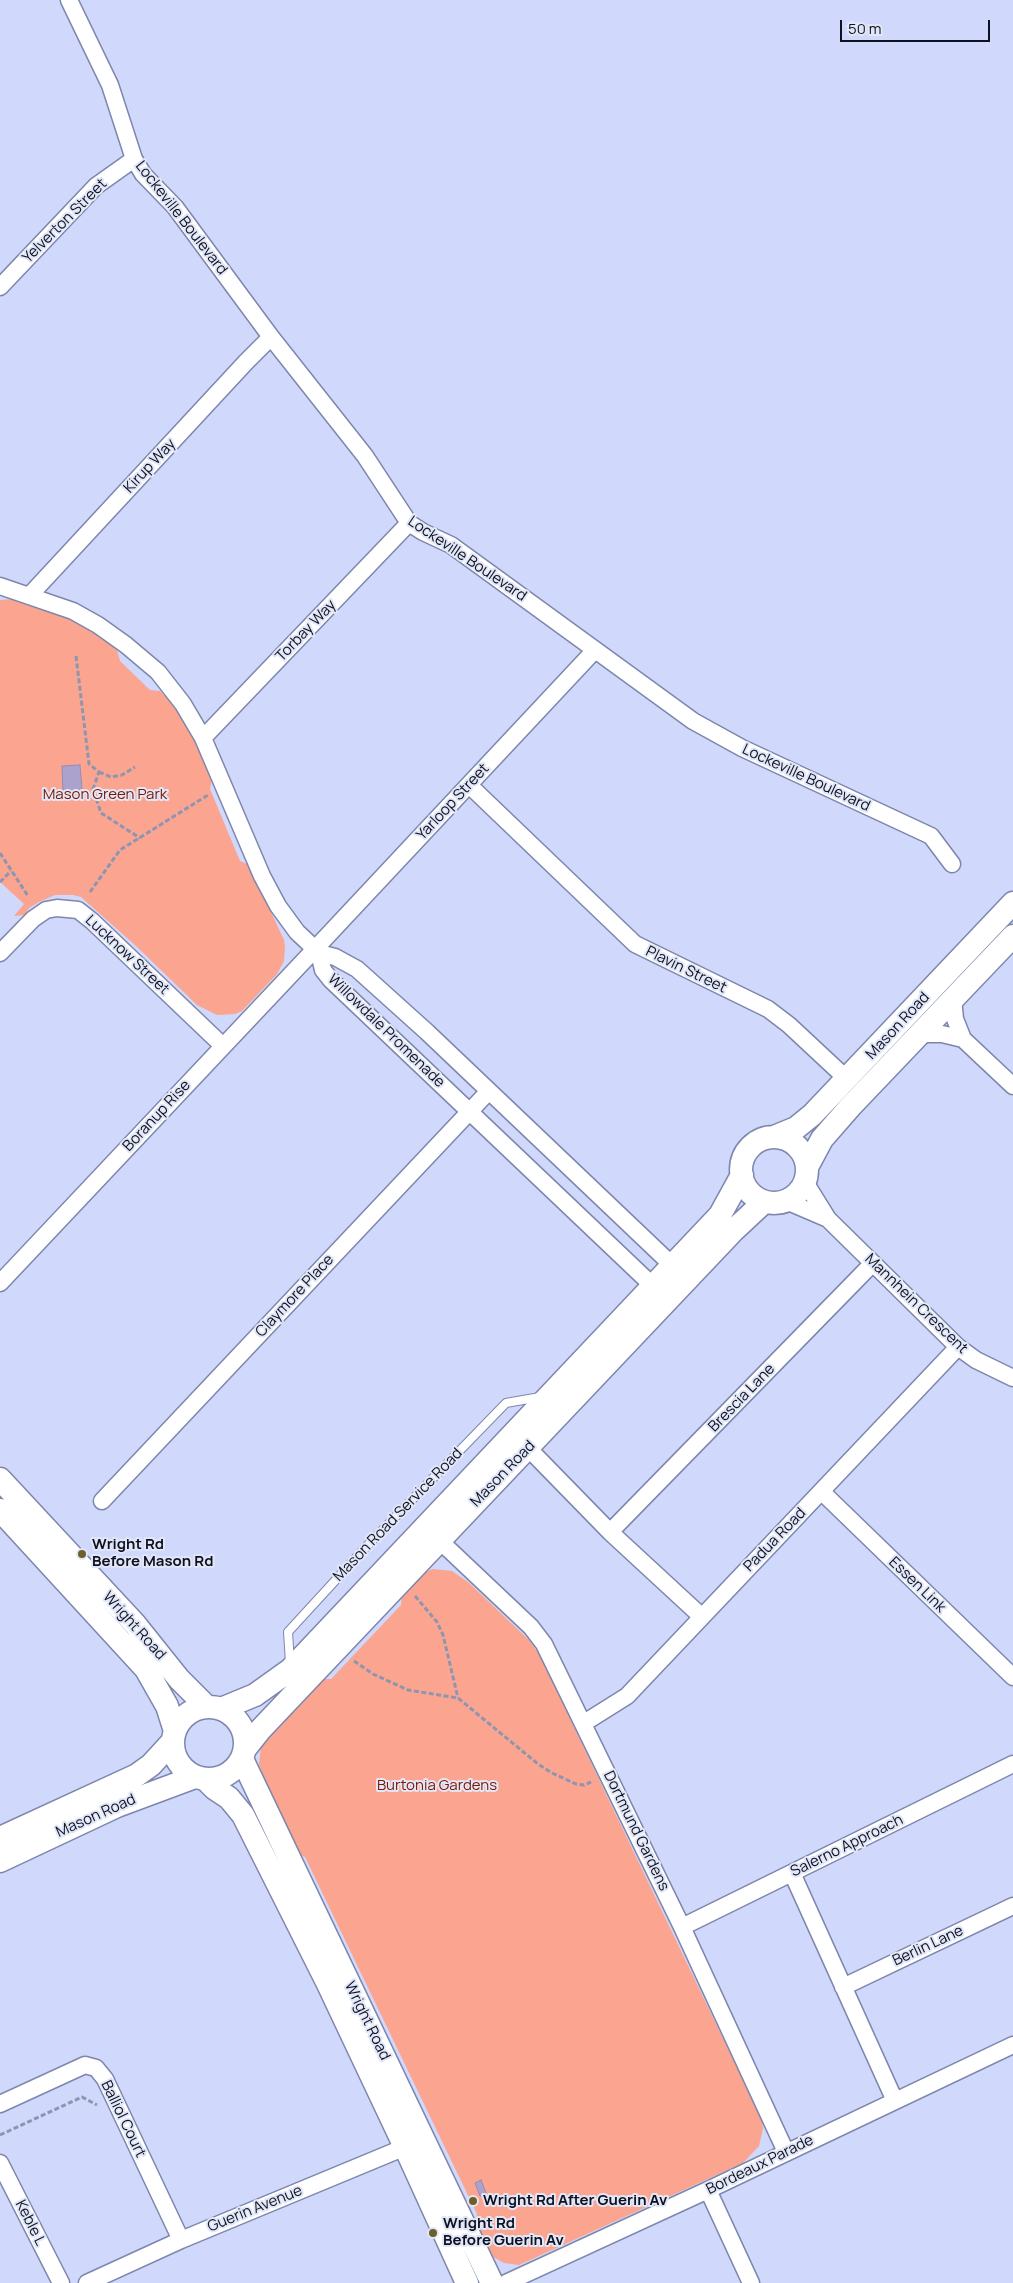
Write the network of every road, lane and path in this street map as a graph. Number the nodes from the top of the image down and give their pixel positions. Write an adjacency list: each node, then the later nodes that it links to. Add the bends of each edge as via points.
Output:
1 (69, 0): 2 (street, Lockeville Boulevard, via 110,85)
2 (134, 159): 3 (street, Yelverton Street, via 96,186); 4 (street, Lockeville Boulevard, via 143,174 176,207)
3 (0, 287)
4 (272, 338): 5 (street, Lockeville Boulevard, via 365,456); 7 (street, Kirup Way)
5 (409, 523): 8 (street, Lockeville Boulevard, via 451,545); 10 (street, Torbay Way)
6 (0, 586): 7 (street, Willowdale Promenade)
7 (30, 595): 10 (street, Willowdale Promenade, via 73,611 126,645 158,672 183,704)
8 (595, 650): 13 (street, Yarloop Street); 17 (street, Lockeville Boulevard, via 693,721 721,737 930,836)
9 (76, 656): 12 (path, via 89,764)
10 (203, 738): 24 (street, Willowdale Promenade, via 278,906)
11 (135, 766): 12 (path, via 122,775 110,777)
12 (99, 772): 15 (path, via 93,790 101,812)
13 (468, 785): 24 (street, Yarloop Street); 30 (street, Plavin Street, via 635,944 768,1009)
14 (208, 795): 15 (path)
15 (140, 838): 20 (path, via 120,850)
16 (0, 853): 18 (path)
17 (952, 864)
18 (11, 871): 19 (path); 21 (path)
19 (0, 882)
20 (90, 892)
21 (28, 896)
22 (1013, 903): 30 (street, Mason Road)
23 (1013, 936): 26 (street, Mason Road)
24 (317, 951): 29 (street, Boranup Rise); 32 (street, Willowdale Promenade, via 356,968); 33 (street, Willowdale Promenade, via 330,980)
25 (0, 953): 29 (street, Lucknow Street, via 46,910 78,910)
26 (953, 998): 27 (street, Mason Road); 28 (street, via 955,1019)
27 (920, 1034): 28 (street, via 942,1034); 35 (street, Mason Road, via 828,1133)
28 (963, 1039): 31 (street)
29 (223, 1046): 42 (street, Boranup Rise)
30 (848, 1080): 34 (street, Mason Road, via 812,1116 796,1128)
31 (1013, 1086)
32 (489, 1091): 33 (street, Claymore Place); 41 (street, Willowdale Promenade)
33 (469, 1111): 43 (street, Willowdale Promenade); 49 (street, Claymore Place)
34 (774, 1137): 35 (street, via 784,1138 800,1150); 36 (street, via 765,1138 749,1148 744,1156)
35 (806, 1174): 37 (street, via 801,1190); 39 (street, Mannhein Crescent)
36 (742, 1175): 38 (street, via 749,1192); 41 (street, Mason Road, via 720,1215)
37 (786, 1201): 38 (street); 39 (street, Mannhein Crescent)
38 (764, 1202): 46 (street, Mason Road)
39 (828, 1219): 40 (street, Mannhein Crescent)
40 (873, 1263): 44 (street, Mannhein Crescent); 51 (street, Brescia Lane)
41 (672, 1265): 43 (street, Mason Road)
42 (0, 1283)
43 (653, 1286): 58 (street, Mason Road, via 290,1670 255,1694)
44 (958, 1347): 45 (street, Mannhein Crescent); 48 (street, Padua Road)
45 (1013, 1378)
46 (528, 1448): 51 (street); 52 (street, Mason Road)
47 (0, 1479): 58 (street, Wright Road, via 134,1624 179,1679)
48 (822, 1492): 54 (street, Padua Road); 56 (street, Essen Link)
49 (102, 1501)
50 (0, 1510): 60 (street, Wright Road, via 146,1669 168,1706)
51 (610, 1532): 54 (street)
52 (440, 1541): 59 (street, Dortmund Gardens, via 531,1627 544,1644); 61 (street, Mason Road, via 260,1730)
53 (414, 1596): 57 (path, via 437,1622 443,1635)
54 (701, 1616): 59 (street, Padua Road, via 627,1696)
55 (353, 1660): 57 (path, via 373,1674 408,1690)
56 (1013, 1677)
57 (458, 1698): 64 (path, via 545,1769 576,1784)
58 (214, 1708): 60 (street, via 188,1714); 61 (street, via 233,1715 241,1725 245,1738)
59 (584, 1723): 69 (street, Dortmund Gardens)
60 (174, 1736): 63 (street, via 174,1752 179,1762 186,1771); 65 (street, Mason Road, via 151,1765 137,1775)
61 (244, 1754): 63 (street, via 227,1775 216,1779); 76 (street, Wright Road)
62 (1013, 1764): 67 (street, Salerno Approach)
63 (200, 1778): 66 (street, Mason Road, via 117,1806); 76 (street, Wright Road, via 229,1798 244,1815 328,1984)
64 (591, 1782)
65 (0, 1838)
66 (0, 1861)
67 (792, 1873): 69 (street, Salerno Approach); 70 (street)
68 (1013, 1906): 70 (street, Berlin Lane)
69 (682, 1927): 77 (street, Dortmund Gardens)
70 (843, 1987): 72 (street)
71 (1013, 2045): 72 (street, Bordeaux Parade)
72 (895, 2101): 77 (street, Bordeaux Parade)
73 (0, 2104): 80 (street, Balliol Court, via 85,2065 96,2068 105,2079)
74 (98, 2105): 75 (path, via 82,2097)
75 (0, 2135)
76 (415, 2143): 80 (street, Guerin Avenue); 83 (street, Wright Road); 84 (street, Wright Road)
77 (786, 2152): 79 (street, Bordeaux Parade)
78 (0, 2163): 81 (street, Keble L)
79 (708, 2190): 85 (street, Bordeaux Parade); 86 (street)
80 (181, 2240): 82 (street, Guerin Avenue)
81 (61, 2283)
82 (88, 2283)
83 (467, 2283)
84 (492, 2283)
85 (506, 2283)
86 (751, 2283)

